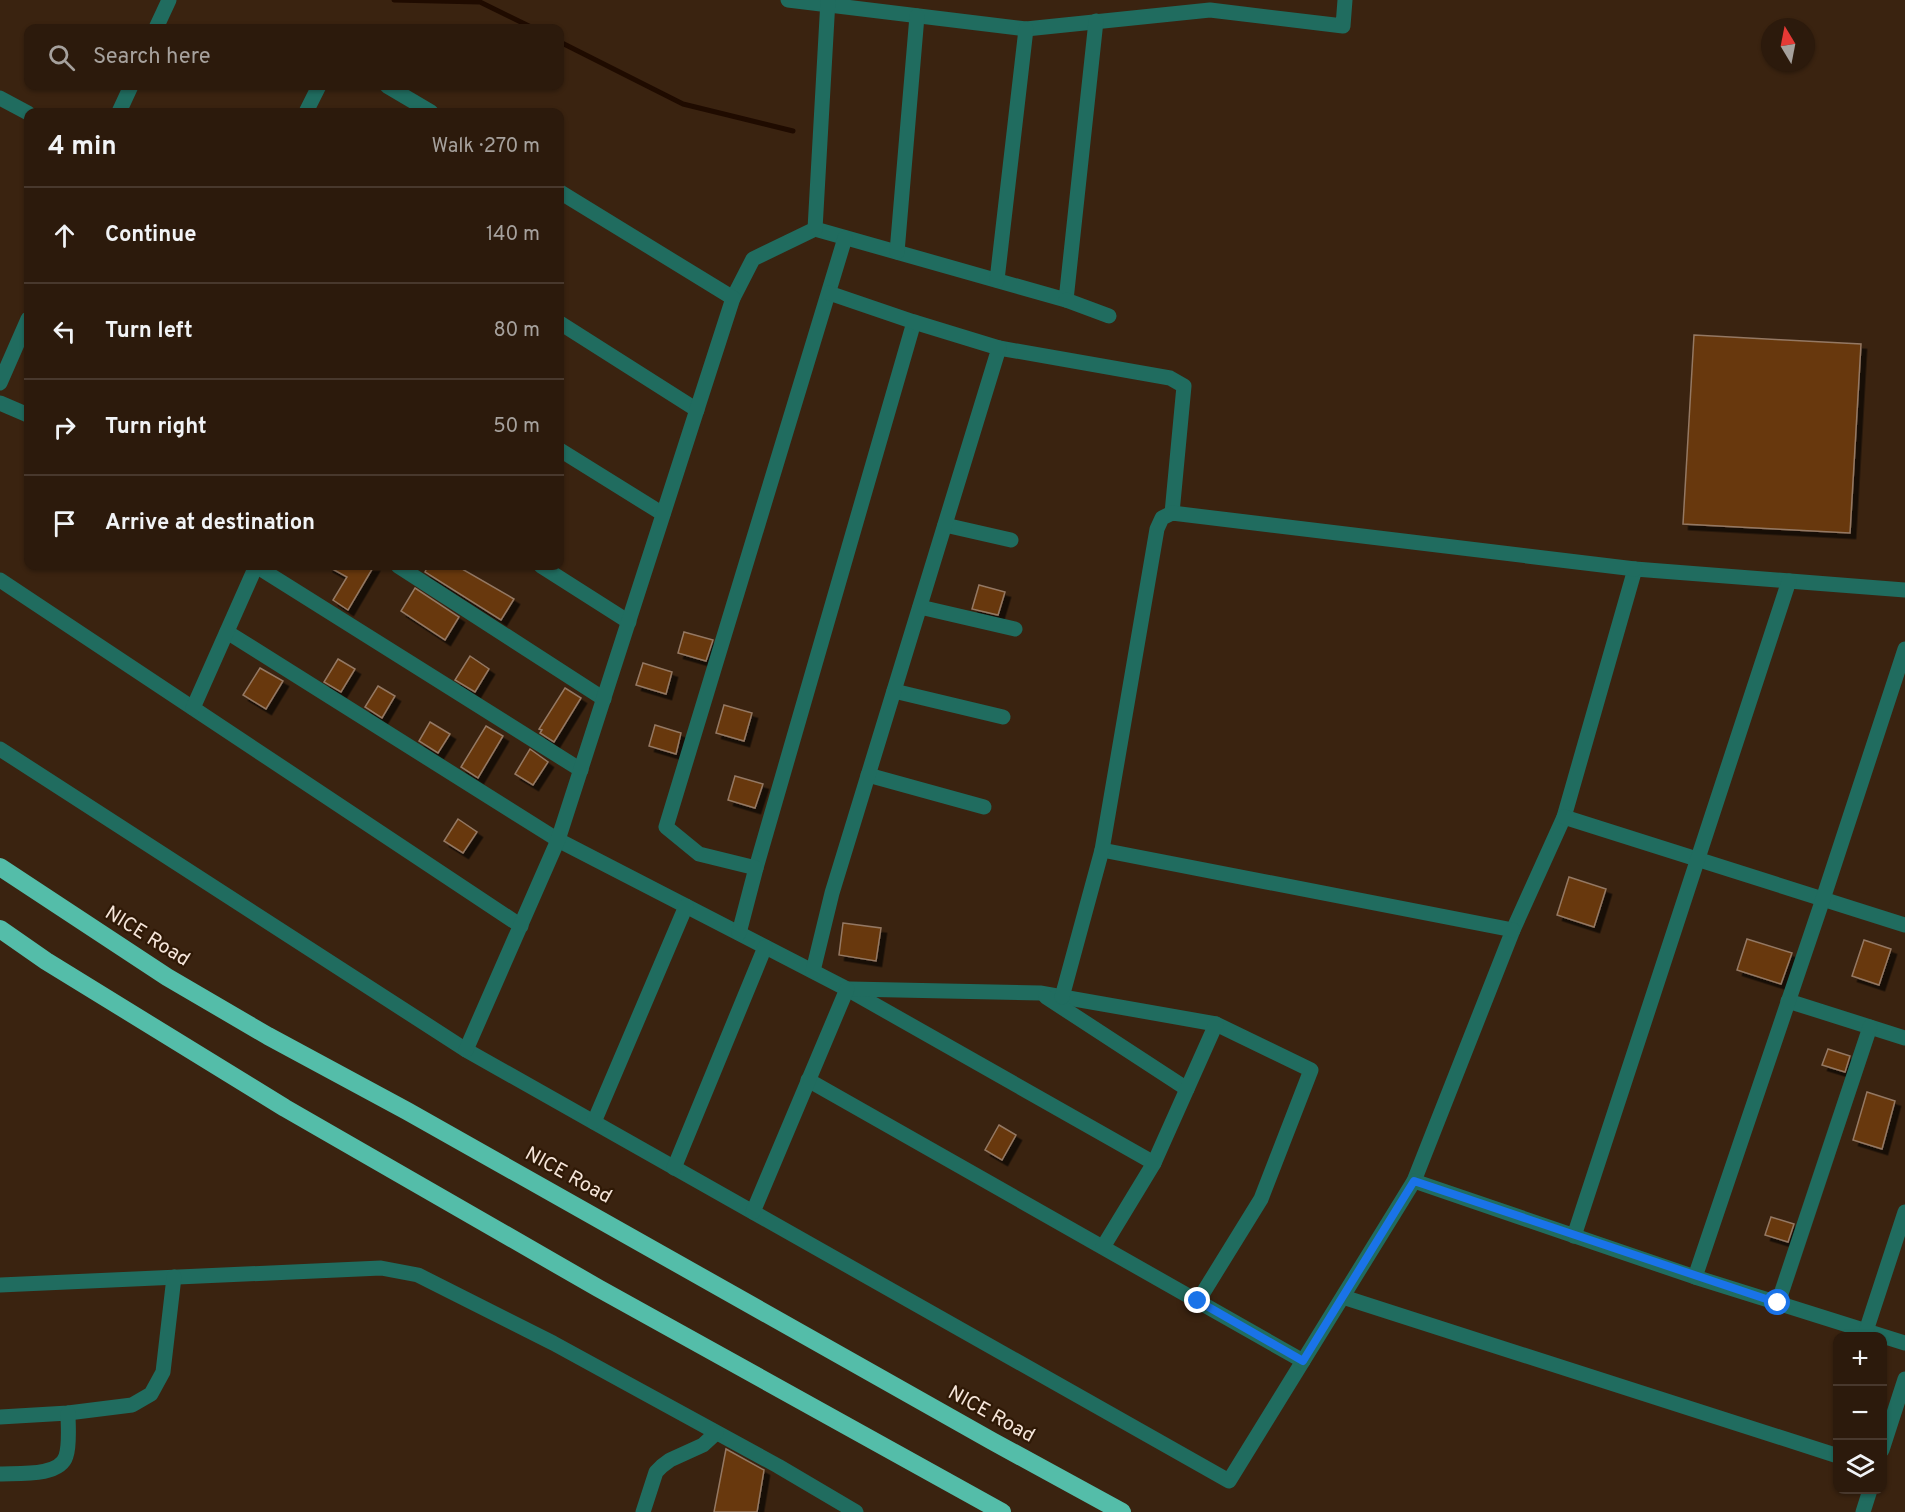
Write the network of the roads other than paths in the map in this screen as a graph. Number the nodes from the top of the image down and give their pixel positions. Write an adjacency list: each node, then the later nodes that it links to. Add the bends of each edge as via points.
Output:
1 (169, 0): 7 (street)
2 (789, 0): 4 (street)
3 (1345, 0): 6 (street, via 1343,26 1210,10)
4 (828, 3): 5 (street); 18 (street)
5 (916, 16): 8 (street); 20 (street)
6 (1096, 21): 8 (street); 24 (street)
7 (158, 24)
8 (1026, 28): 21 (street)
9 (129, 90): 13 (street)
10 (317, 90): 14 (street)
11 (394, 90): 15 (street)
12 (0, 98): 16 (street)
13 (121, 108)
14 (308, 108)
15 (424, 108)
16 (24, 111)
17 (564, 194): 23 (street)
18 (815, 229): 19 (street); 23 (street, via 753,259)
19 (845, 238): 20 (street); 22 (street)
20 (897, 252): 21 (street)
21 (997, 280): 24 (street)
22 (829, 293): 26 (street); 65 (street, via 666,827 699,854)
23 (733, 298): 32 (street)
24 (1066, 300): 25 (street)
25 (1109, 316)
26 (914, 322): 29 (street); 65 (street)
27 (564, 325): 32 (street)
28 (24, 327): 30 (street)
29 (999, 348): 35 (street, via 1170,378 1184,386); 37 (street)
30 (0, 383)
31 (0, 403): 33 (street)
32 (697, 410): 36 (street)
33 (24, 413)
34 (564, 452): 36 (street)
35 (1173, 513): 39 (street); 62 (street, via 1162,518 1157,530)
36 (663, 514): 48 (street)
37 (945, 525): 38 (street); 47 (street)
38 (1011, 540)
39 (1635, 569): 45 (street); 60 (street)
40 (254, 570): 50 (street)
41 (262, 570): 57 (street)
42 (404, 570): 53 (street)
43 (546, 570): 48 (street)
44 (0, 579): 54 (street)
45 (1789, 581): 46 (street); 63 (street)
46 (1905, 590)
47 (920, 607): 49 (street); 52 (street)
48 (629, 622): 53 (street)
49 (1015, 629)
50 (227, 632): 54 (street); 61 (street)
51 (1905, 649): 66 (street)
52 (894, 692): 55 (street); 58 (street)
53 (604, 699): 57 (street)
54 (193, 708): 68 (street)
55 (1002, 717)
56 (0, 749): 82 (street)
57 (581, 770): 61 (street)
58 (868, 775): 59 (street); 74 (street)
59 (984, 807)
60 (1564, 817): 63 (street); 71 (street)
61 (558, 840): 67 (street); 68 (street)
62 (1102, 850): 71 (street); 77 (street)
63 (1698, 860): 66 (street); 91 (street)
64 (0, 867): 113 (highway, NICE Road, via 167,977 258,1030)
65 (756, 868): 72 (street)
66 (1823, 899): 69 (street); 78 (street)
67 (686, 906): 72 (street); 85 (street)
68 (521, 926): 82 (street)
69 (1905, 926)
70 (0, 929): 112 (highway, via 285,1108 598,1288)
71 (1514, 930): 88 (street)
72 (739, 933): 73 (street)
73 (765, 947): 74 (street); 87 (street)
74 (813, 971): 75 (street)
75 (847, 989): 76 (street); 83 (street); 86 (street)
76 (1040, 993): 77 (street); 84 (street)
77 (1062, 997): 79 (street)
78 (1788, 1000): 80 (street); 93 (street)
79 (1216, 1024): 84 (street); 97 (street, via 1311,1070 1261,1199)
80 (1870, 1027): 81 (street); 98 (street)
81 (1905, 1038)
82 (466, 1050): 85 (street)
83 (808, 1080): 89 (street); 92 (street)
84 (1187, 1089): 86 (street)
85 (594, 1122): 87 (street)
86 (1154, 1163): 92 (street)
87 (674, 1168): 89 (street)
88 (1414, 1181): 91 (street); 96 (street)
89 (753, 1212): 101 (street, via 1229,1481)
90 (1905, 1212): 99 (street)
91 (1574, 1236): 93 (street)
92 (1103, 1247): 97 (street)
93 (1695, 1276): 98 (street)
94 (174, 1277): 95 (street); 103 (street, via 163,1372 151,1394 132,1405); 105 (street, via 381,1268 418,1275)
95 (0, 1285)
96 (1343, 1297): 101 (street); 107 (street)
97 (1198, 1301): 101 (street)
98 (1778, 1303): 99 (street)
99 (1866, 1331): 100 (street)
100 (1905, 1343)
101 (1303, 1361)
102 (1905, 1379): 106 (street)
103 (68, 1413): 104 (street); 108 (street, via 66,1456 59,1465 50,1471)
104 (0, 1417)
105 (716, 1432): 110 (street, via 703,1445 670,1460 656,1472); 111 (street)
106 (1885, 1440)
107 (1833, 1454)
108 (0, 1474)
109 (1869, 1494): 114 (street)
110 (643, 1512)
111 (856, 1512)
112 (1002, 1512)
113 (1122, 1512)
114 (1863, 1512)

